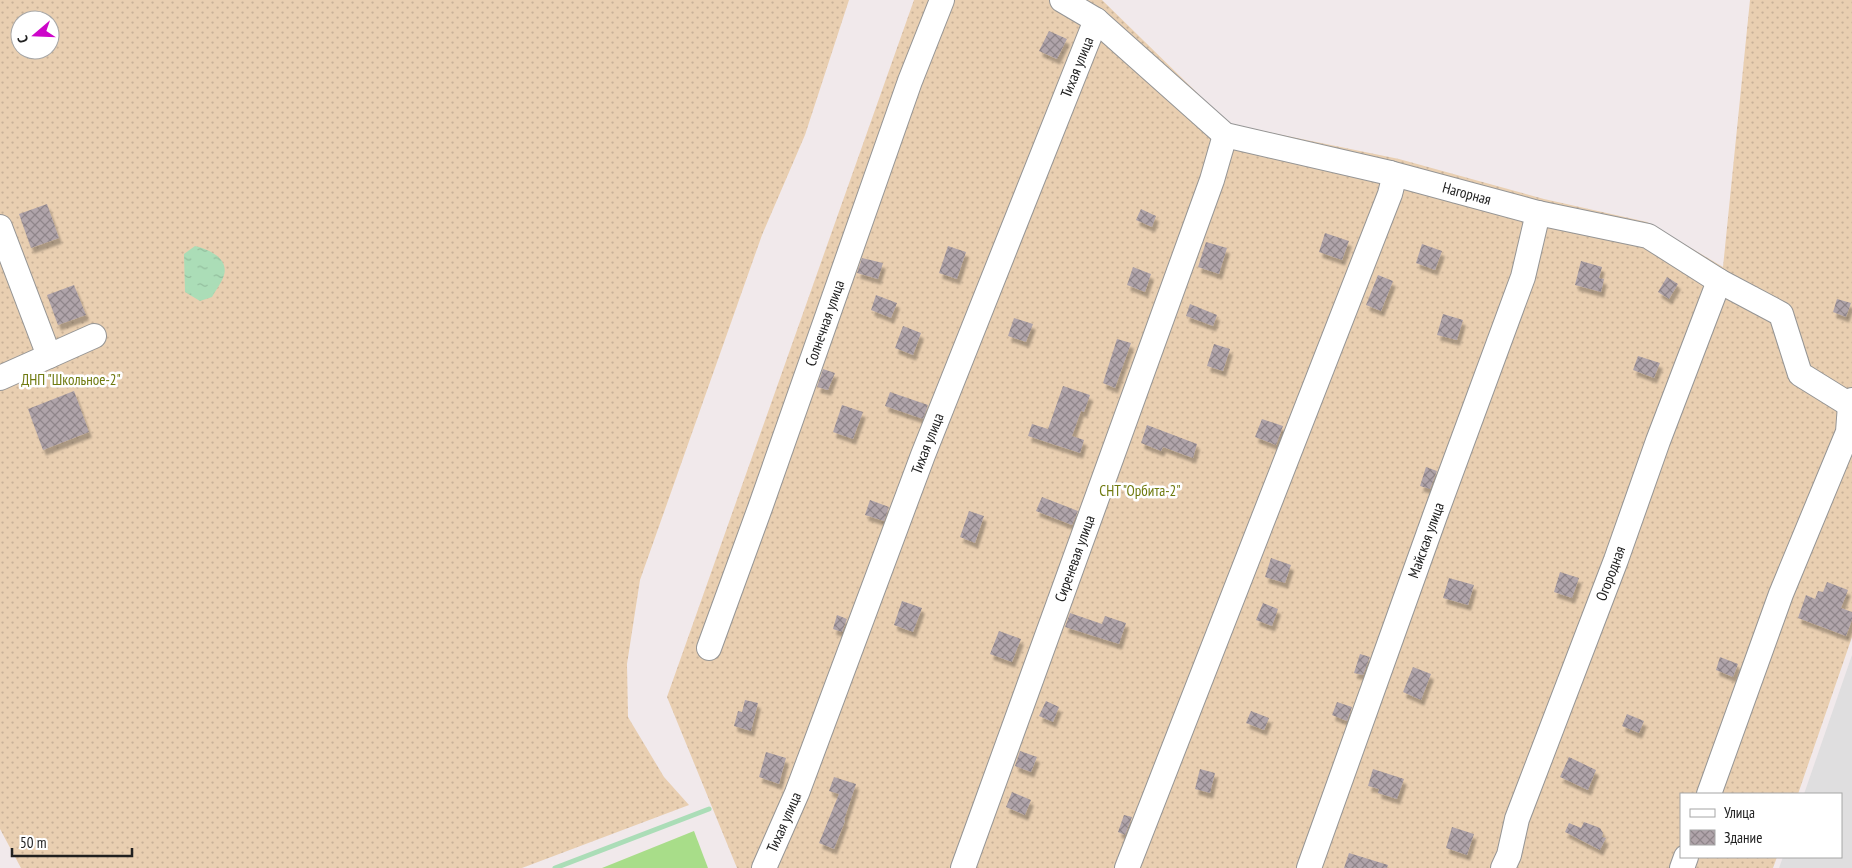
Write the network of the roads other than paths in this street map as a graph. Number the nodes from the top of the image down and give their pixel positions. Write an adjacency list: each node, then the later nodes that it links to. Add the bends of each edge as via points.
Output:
1 (942, 0): 13 (street, Солнечная улица, via 910,80)
2 (1062, 0): 3 (street, Нагорная)
3 (1096, 20): 4 (street, Нагорная); 15 (street, Тихая улица, via 923,455 797,793)
4 (1225, 135): 5 (street, Нагорная); 16 (street, Сиреневая улица, via 1209,190)
5 (1390, 173): 6 (street, Нагорная); 17 (street, via 1393,182 1390,194)
6 (1538, 213): 8 (street, Нагорная, via 1648,236); 18 (street, Майская улица, via 1523,277)
7 (0, 227): 10 (street)
8 (1719, 281): 12 (street, Нагорная, via 1781,314 1800,374); 19 (street, Огородная, via 1517,819)
9 (94, 336): 10 (street)
10 (48, 356): 11 (street)
11 (0, 378)
12 (1851, 403): 14 (street, via 1848,432 1781,594)
13 (709, 648)
14 (1709, 793)
15 (764, 868)
16 (963, 868)
17 (1127, 868)
18 (1309, 868)
19 (1503, 868)

